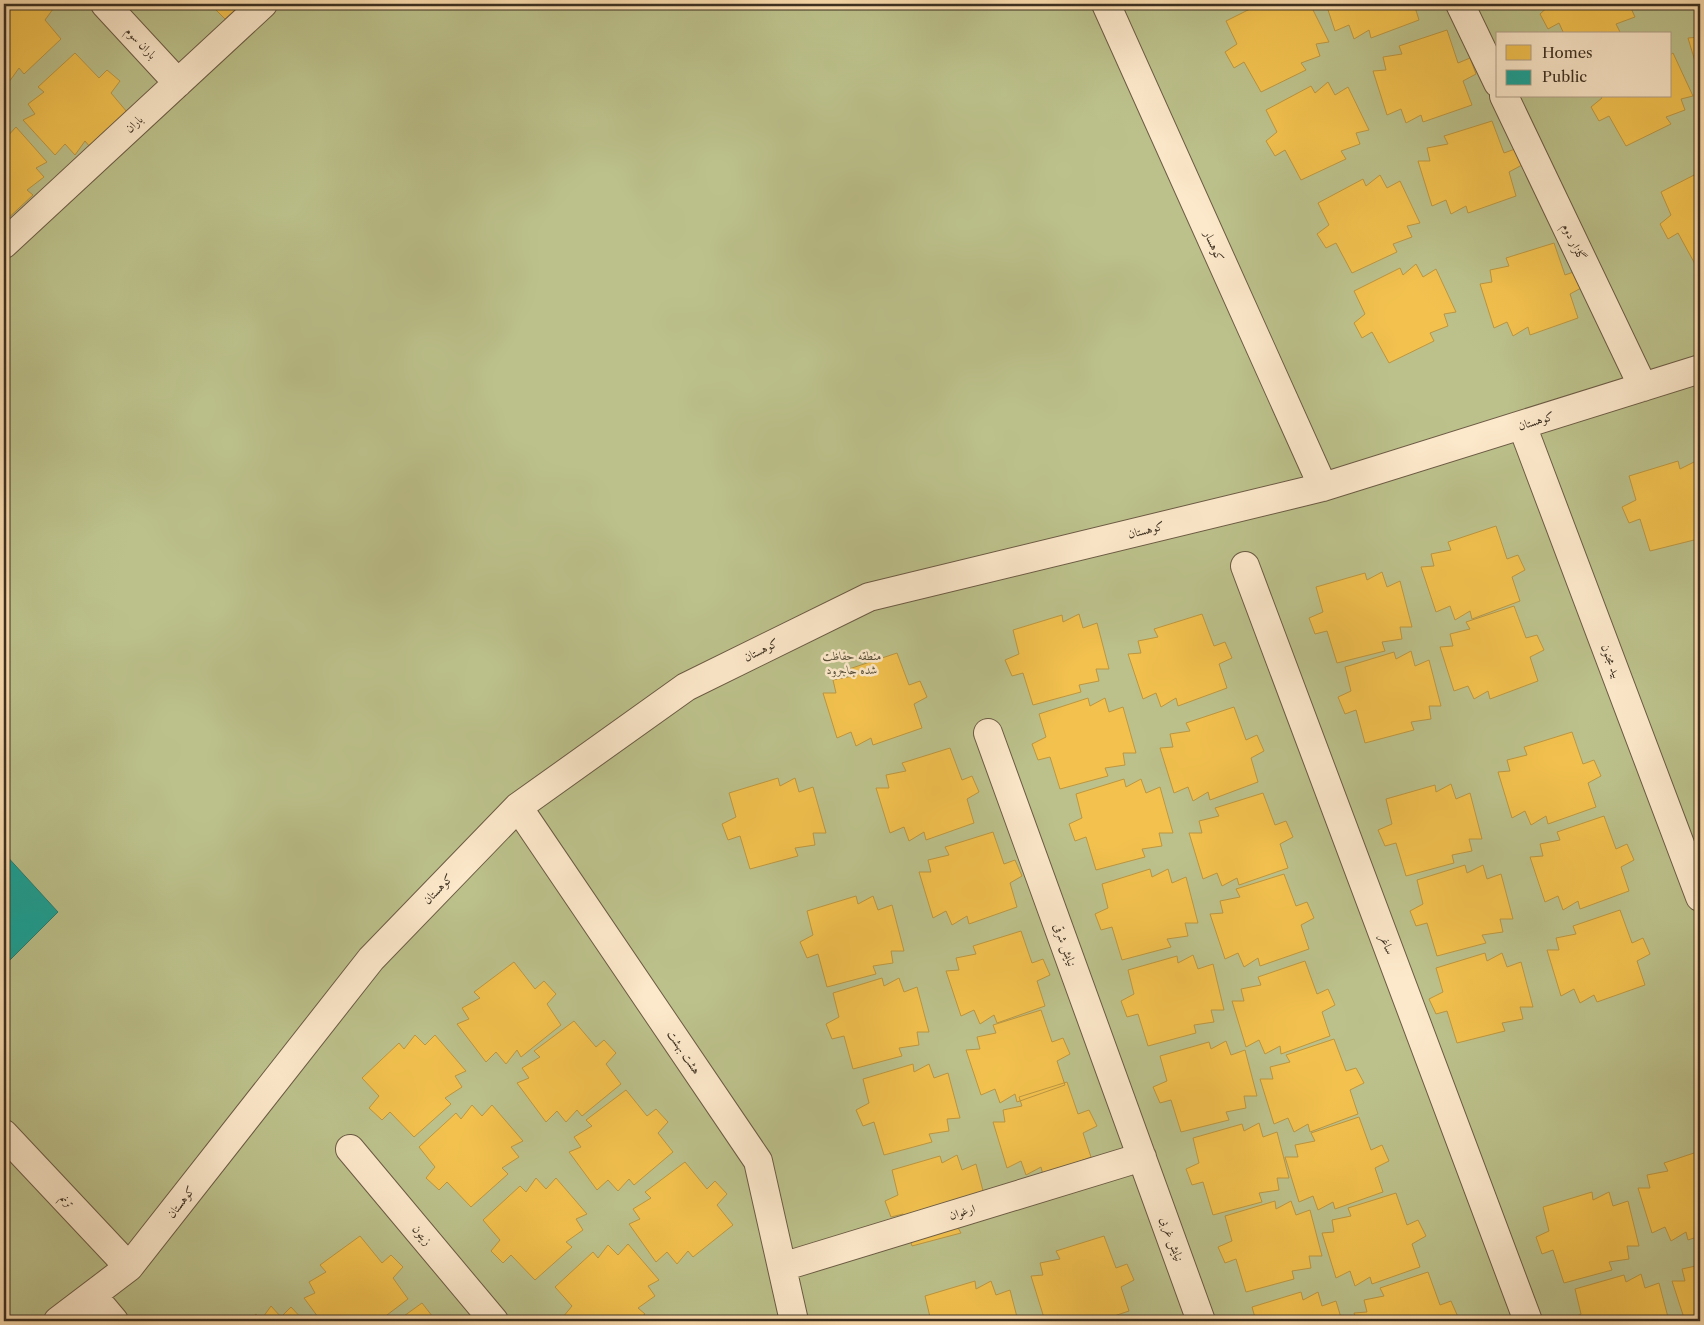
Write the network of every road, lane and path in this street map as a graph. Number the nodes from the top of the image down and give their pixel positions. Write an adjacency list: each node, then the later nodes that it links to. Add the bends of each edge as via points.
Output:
1 (104, 4): 6 (street, باران سوم)
2 (263, 4): 6 (street, باران)
3 (1106, 4): 12 (street, کوهسار)
4 (1460, 4): 5 (street)
5 (1496, 79)
6 (178, 83): 8 (street, باران)
7 (1505, 98): 10 (street, گلزار دوم)
8 (4, 244)
9 (1700, 369): 10 (street, کوهستان)
10 (1643, 387): 11 (street, کوهستان)
11 (1522, 425): 12 (street, کوهستان); 16 (street, بید مجنون)
12 (1323, 488): 15 (street, کوهستان, via 869,597 686,687)
13 (1246, 566): 28 (street, ساغر)
14 (988, 733): 19 (street, نیایش شرقی)
15 (518, 807): 20 (street, کوهستان, via 371,959); 21 (street, هشت بهشت, via 758,1161)
16 (1700, 897)
17 (4, 1134): 20 (street, ترنم)
18 (350, 1149): 25 (street, زیتون)
19 (1142, 1157): 21 (street, ارغوان); 27 (street, نیایش غربی)
20 (129, 1267): 22 (street, کوهستان)
21 (782, 1267): 26 (street, هشت بهشت)
22 (93, 1296): 23 (street, کوهستان); 24 (street)
23 (58, 1321)
24 (114, 1321)
25 (494, 1321)
26 (794, 1321)
27 (1201, 1321)
28 (1528, 1321)

